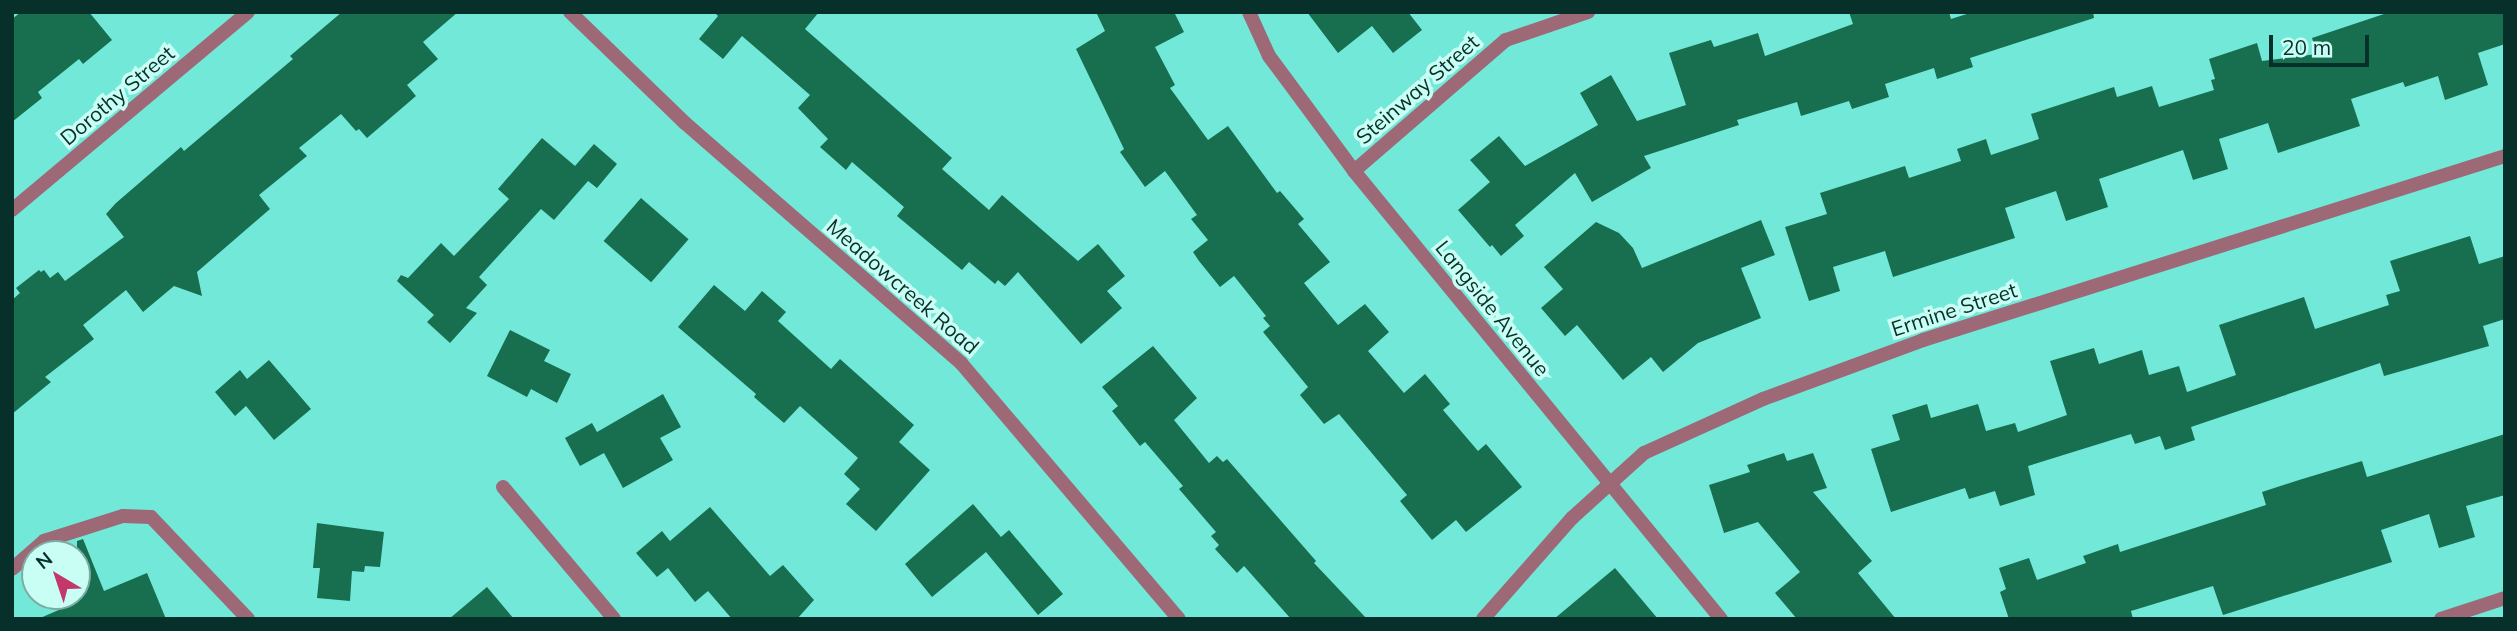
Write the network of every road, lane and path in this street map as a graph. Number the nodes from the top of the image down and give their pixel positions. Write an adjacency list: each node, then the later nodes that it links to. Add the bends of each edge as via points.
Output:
1 (248, 12): 7 (street, Dorothy Street)
2 (570, 12): 14 (street, Meadowcreek Road, via 685,123 961,363)
3 (1249, 12): 6 (street, Langside Avenue, via 1269,56)
4 (1588, 12): 6 (street, Steinway Street, via 1506,40)
5 (2505, 156): 8 (street, Ermine Street, via 1923,340 1751,404 1644,453)
6 (1354, 171): 8 (street, Langside Avenue)
7 (12, 210)
8 (1610, 481): 15 (street, Ermine Street); 16 (street, Langside Avenue)
9 (503, 487): 13 (street)
10 (12, 569): 12 (street, via 44,541 123,516 151,517)
11 (2505, 598): 17 (street)
12 (248, 619)
13 (614, 619)
14 (1180, 619)
15 (1483, 619)
16 (1721, 619)
17 (2441, 619)

